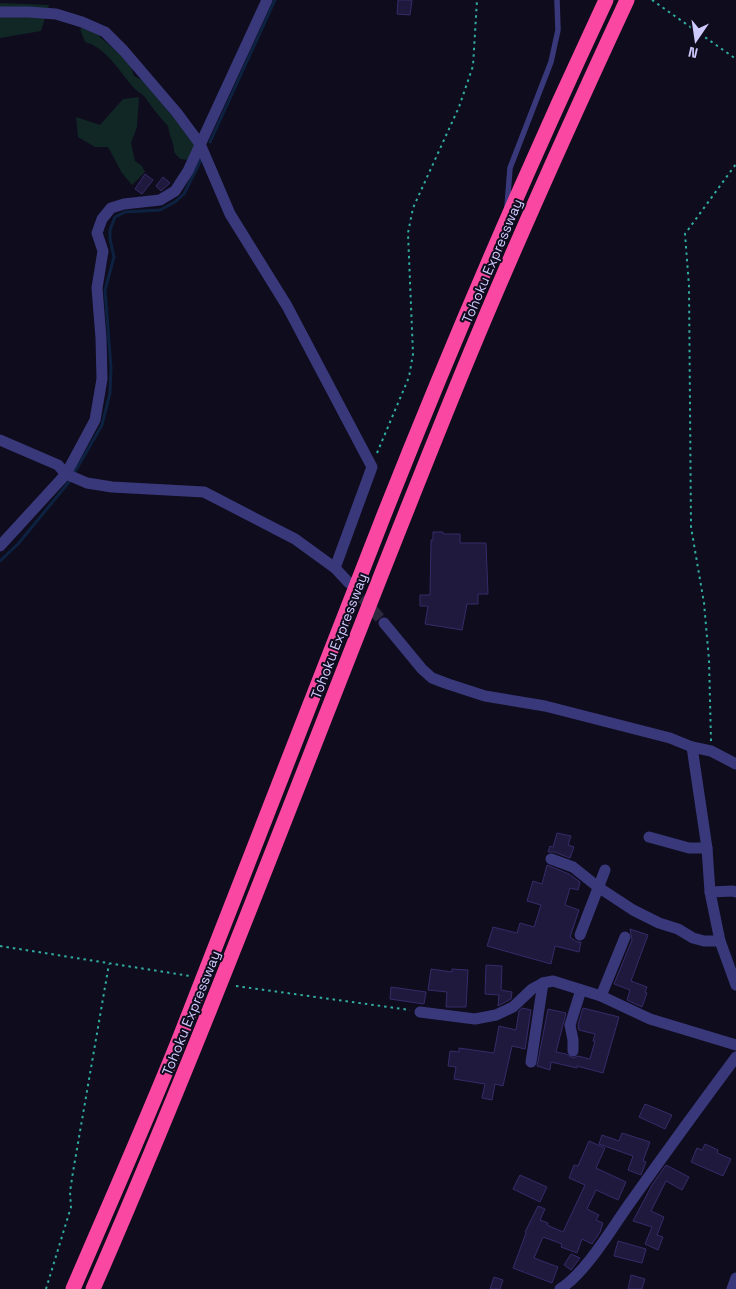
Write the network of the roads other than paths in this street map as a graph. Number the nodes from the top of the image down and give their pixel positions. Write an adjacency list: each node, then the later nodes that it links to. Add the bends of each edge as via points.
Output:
1 (267, 0): 6 (street)
2 (557, 0): 7 (lane, via 558,30 553,54 510,168)
3 (606, 0): 7 (highway, Tohoku Expressway)
4 (627, 0): 37 (highway, Tohoku Expressway, via 457,384 196,1044)
5 (0, 12): 6 (street, via 56,14 105,32 177,113)
6 (200, 144): 9 (street, via 175,190 160,200 112,208 102,219 97,233 103,251 97,288 102,379 95,420); 11 (street, via 230,214 288,306 372,467)
7 (505, 224): 36 (highway, Tohoku Expressway, via 385,512 180,1038)
8 (0, 440): 9 (street, via 58,465)
9 (70, 476): 10 (street); 11 (street, via 112,487 204,492 295,539)
10 (0, 546)
11 (335, 568): 12 (street)
12 (349, 583)
13 (384, 623): 14 (street, via 432,678 485,696 545,706 670,738)
14 (692, 747): 15 (street, via 711,751); 17 (street)
15 (736, 764)
16 (649, 837): 17 (street, via 689,848)
17 (707, 848): 21 (street)
18 (551, 859): 20 (street, via 573,867)
19 (605, 870): 20 (street)
20 (598, 888): 23 (street); 25 (street, via 634,910 693,938)
21 (710, 892): 22 (street); 25 (street)
22 (736, 892)
23 (580, 935)
24 (625, 937): 29 (street)
25 (720, 941): 27 (street)
26 (543, 983): 28 (street, via 553,981); 30 (street, via 532,988 513,1007 496,1015 475,1019); 34 (street)
27 (736, 985)
28 (581, 990): 29 (street); 32 (street, via 570,1025)
29 (601, 996): 31 (street, via 650,1019)
30 (420, 1012)
31 (736, 1046)
32 (573, 1052)
33 (736, 1057): 38 (street, via 591,1258)
34 (531, 1062)
35 (736, 1278): 39 (street)
36 (73, 1289)
37 (94, 1289)
38 (560, 1289)
39 (732, 1289)

